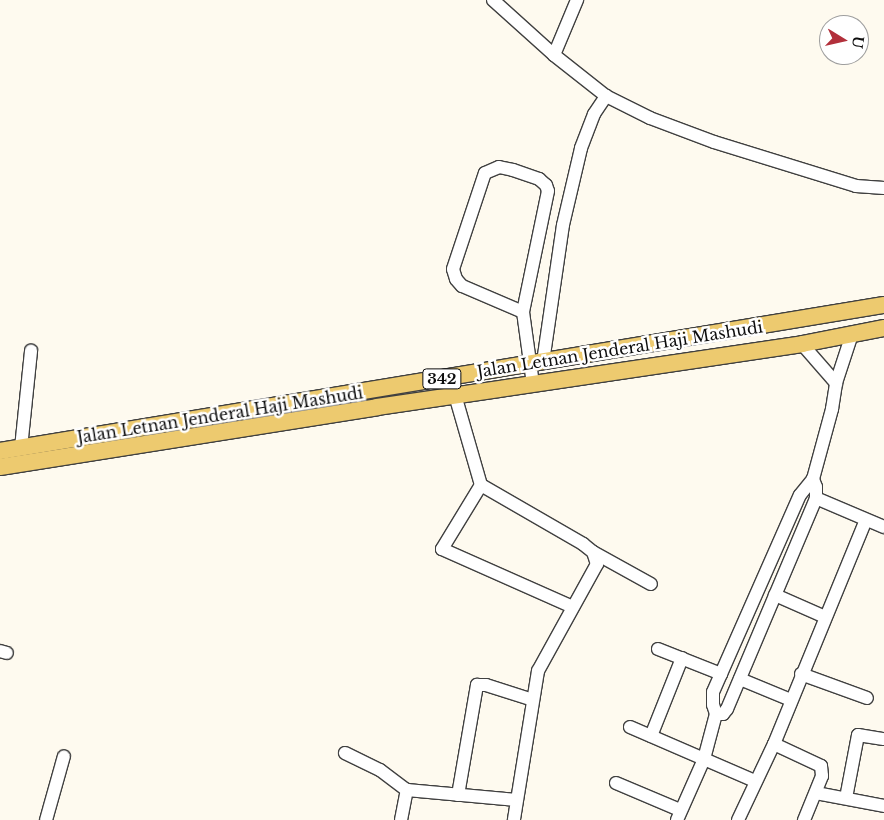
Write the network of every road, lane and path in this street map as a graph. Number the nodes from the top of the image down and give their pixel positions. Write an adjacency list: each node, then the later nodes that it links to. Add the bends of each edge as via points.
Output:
1 (493, 0): 3 (street)
2 (577, 0): 3 (street)
3 (554, 55): 4 (street)
4 (606, 96): 5 (street, via 650,118 714,142 856,186); 12 (street, via 594,114 581,148)
5 (884, 188)
6 (884, 305): 12 (main road, Jalan Letnan Jenderal Haji Mashudi / 342)
7 (523, 312): 7 (street, via 548,191 546,184 539,179 499,167 485,173 453,269 462,286); 12 (street)
8 (884, 328): 9 (main road, Jalan Letnan Jenderal Haji Mashudi / 342)
9 (852, 334): 10 (main road, Jalan Letnan Jenderal Haji Mashudi / 342); 13 (street)
10 (802, 344): 13 (street); 14 (main road, Jalan Letnan Jenderal Haji Mashudi / 342)
11 (31, 351): 16 (street)
12 (537, 363): 14 (street); 16 (main road, Jalan Letnan Jenderal Haji Mashudi / 342)
13 (836, 383): 19 (street)
14 (533, 384): 15 (main road, Jalan Letnan Jenderal Haji Mashudi / 342)
15 (455, 395): 18 (main road, Jalan Letnan Jenderal Haji Mashudi / 342); 20 (street)
16 (22, 448): 17 (main road, Jalan Letnan Jenderal Haji Mashudi / 342)
17 (0, 451)
18 (0, 467)
19 (813, 479): 21 (street); 31 (street, via 800,495)
20 (481, 485): 24 (street); 27 (street, via 442,549)
21 (816, 498): 22 (street); 26 (street)
22 (866, 520): 23 (street); 28 (street)
23 (884, 527)
24 (593, 552): 25 (street); 27 (street, via 596,564)
25 (651, 584)
26 (775, 595): 28 (street); 33 (street)
27 (573, 607): 35 (street, via 538,671)
28 (825, 617): 32 (street)
29 (658, 649): 30 (street)
30 (682, 658): 31 (street); 39 (street)
31 (721, 674): 37 (street, via 712,700)
32 (802, 674): 34 (street); 36 (street)
33 (740, 679): 36 (street); 37 (street, via 727,710)
34 (867, 698)
35 (534, 700): 49 (street, via 476,685); 51 (street)
36 (791, 700): 41 (street)
37 (716, 714): 44 (street)
38 (630, 727): 39 (street)
39 (651, 736): 44 (street)
40 (884, 739): 50 (street, via 858,735)
41 (774, 744): 45 (street); 48 (street, via 821,766 822,776)
42 (345, 753): 47 (street, via 380,770)
43 (64, 756): 54 (street)
44 (704, 760): 45 (street); 53 (street)
45 (755, 781): 57 (street)
46 (616, 783): 53 (street)
47 (407, 790): 49 (street); 55 (street)
48 (816, 793): 50 (street); 58 (street)
49 (458, 795): 51 (street)
50 (846, 798): 52 (street)
51 (518, 800): 56 (street)
52 (884, 806)
53 (679, 815)
54 (46, 820)
55 (401, 820)
56 (514, 820)
57 (738, 820)
58 (804, 820)

